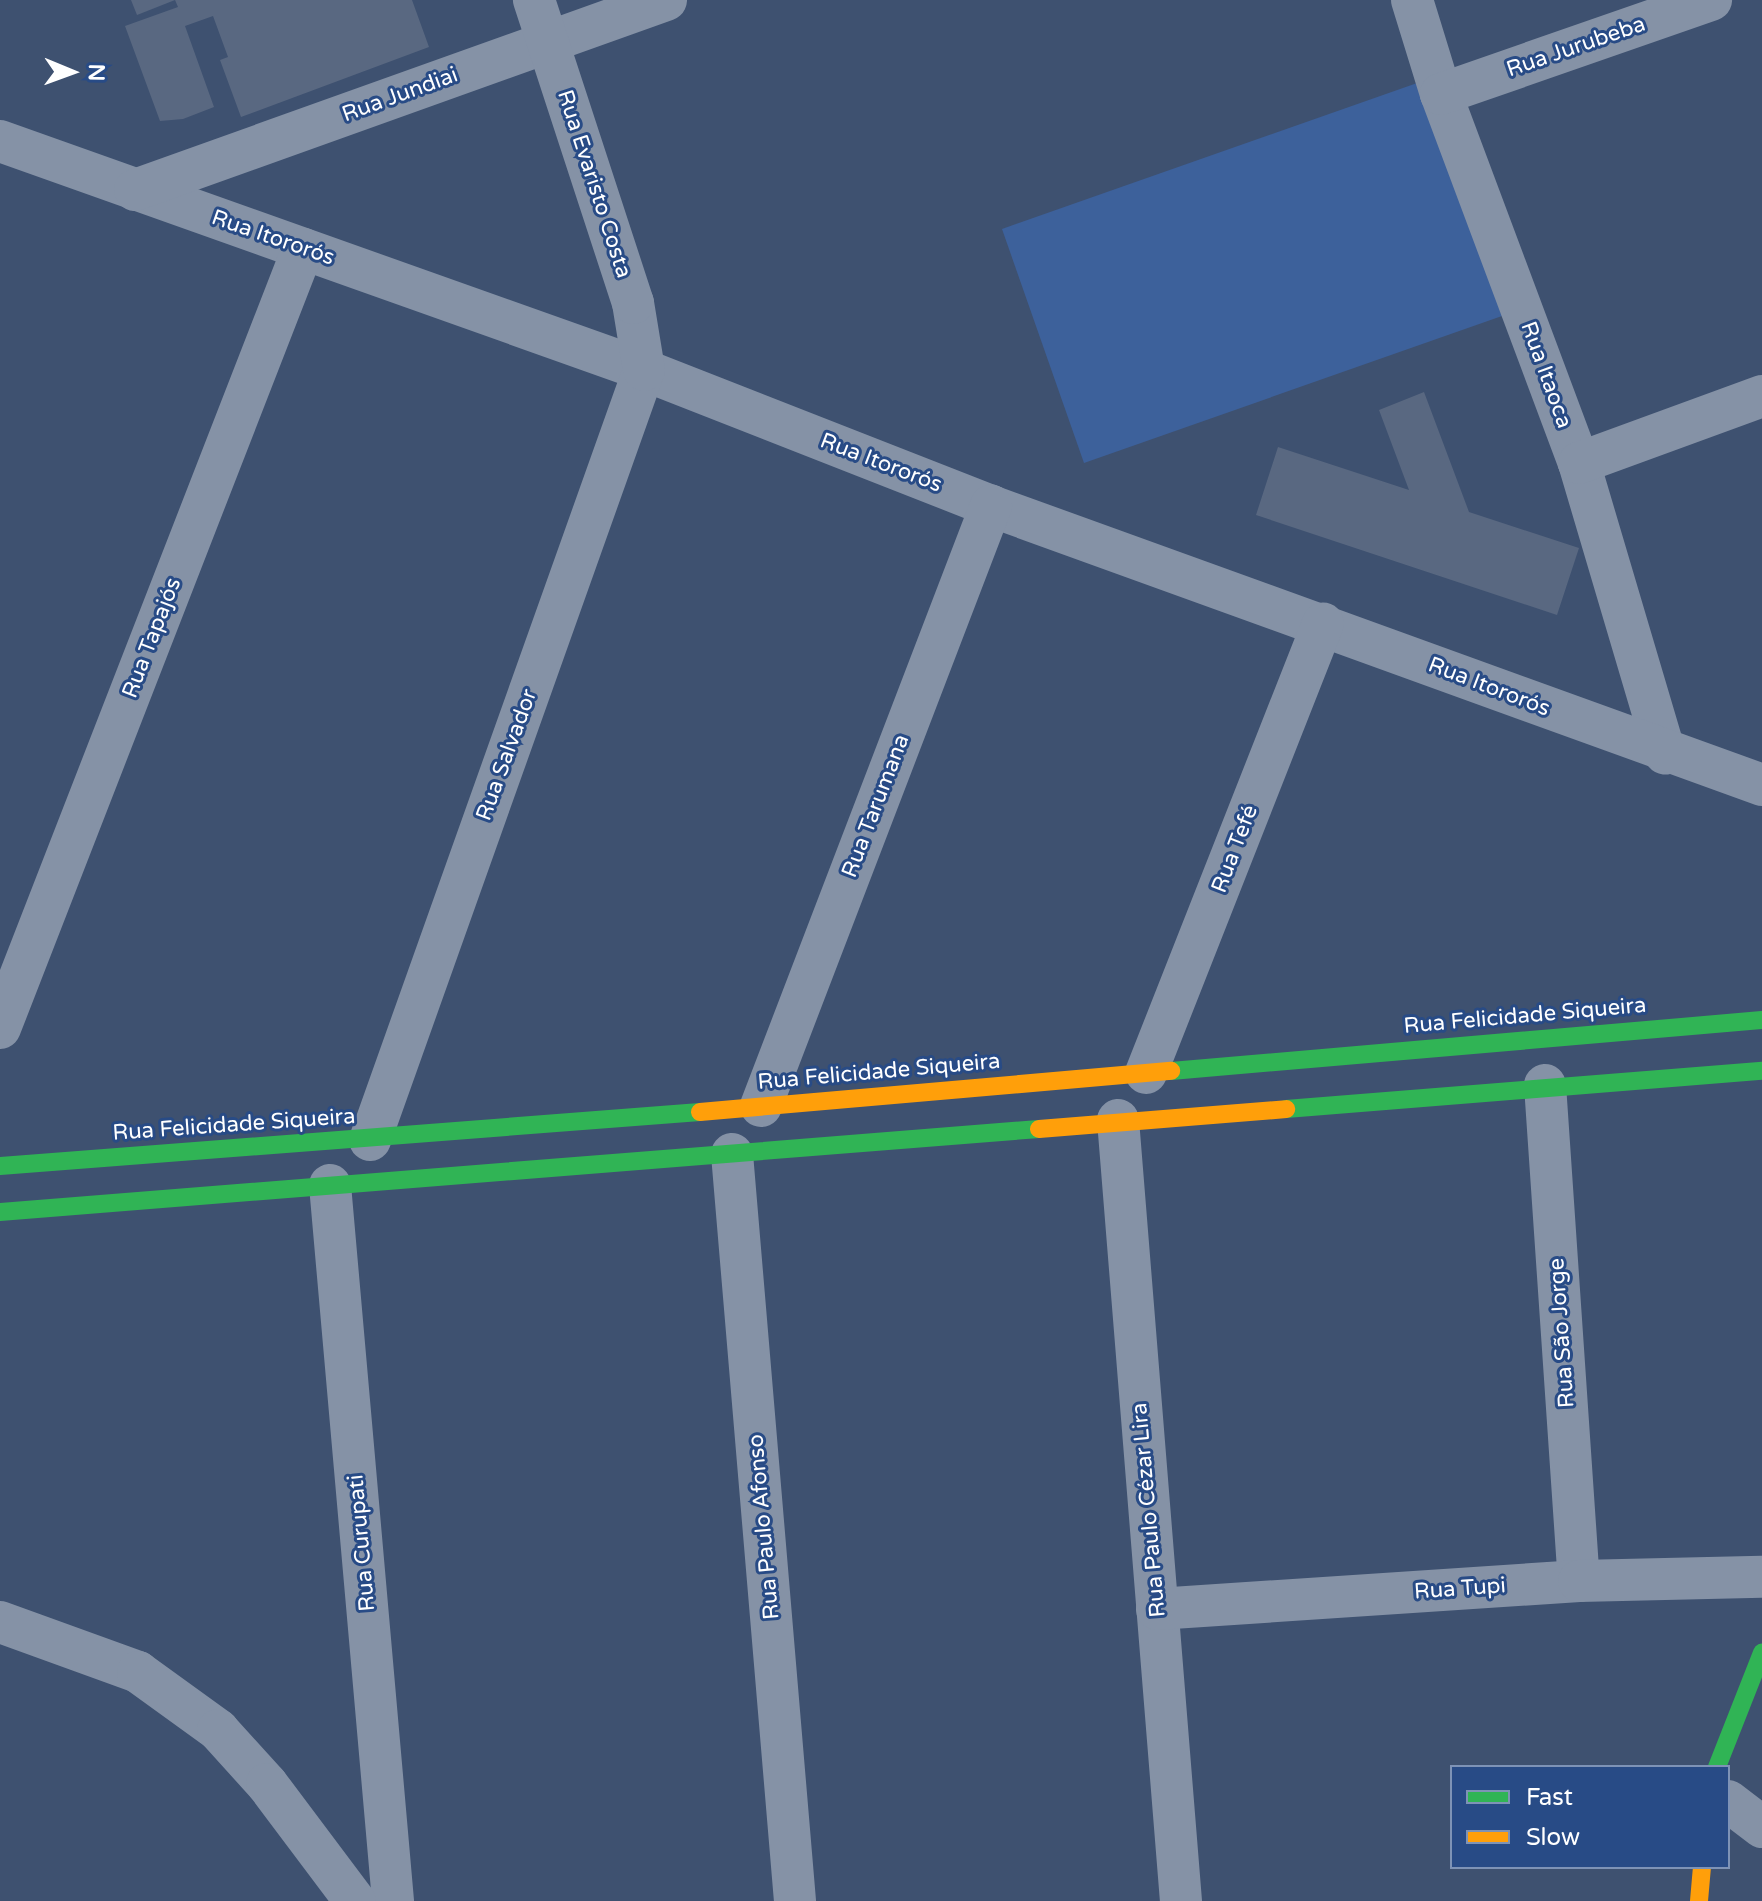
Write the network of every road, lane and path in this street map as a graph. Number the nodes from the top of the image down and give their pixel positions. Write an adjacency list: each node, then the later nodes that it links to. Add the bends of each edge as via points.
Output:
1 (534, 0): 5 (street, Rua Evaristo Costa)
2 (666, 0): 5 (street, Rua Jundiai)
3 (1412, 0): 6 (street, Rua Itaoca)
4 (1711, 0): 6 (street, Rua Jurubeba)
5 (549, 42): 8 (street, Rua Jundiai); 10 (street, Rua Evaristo Costa, via 633,303)
6 (1441, 94): 12 (street, Rua Itaoca)
7 (0, 141): 8 (street, Rua Itororós)
8 (135, 190): 9 (street, Rua Itororós)
9 (303, 249): 10 (street, Rua Itororós); 18 (street, Rua Tapajós)
10 (644, 370): 13 (street, Rua Itororós); 24 (street, Rua Salvador)
11 (1762, 396): 12 (street)
12 (1579, 463): 15 (street, Rua Itaoca)
13 (991, 506): 14 (street, Rua Itororós); 22 (street, Rua Tarumana)
14 (1323, 624): 15 (street, Rua Itororós); 20 (street, Rua Tefé)
15 (1665, 754): 16 (street, Rua Itororós)
16 (1758, 781)
17 (1762, 1020): 20 (street, Rua Felicidade Siqueira)
18 (0, 1028)
19 (1762, 1071): 21 (street)
20 (1146, 1073): 22 (street, Rua Felicidade Siqueira)
21 (1545, 1085): 23 (street); 30 (street, Rua São Jorge)
22 (761, 1106): 24 (street, Rua Felicidade Siqueira)
23 (1118, 1120): 25 (street); 31 (street, Rua Paulo Cézar Lira)
24 (370, 1140): 26 (street, Rua Felicidade Siqueira)
25 (732, 1154): 27 (street); 40 (street, Rua Paulo Afonso)
26 (0, 1166)
27 (330, 1185): 28 (street); 39 (street, Rua Curupati)
28 (0, 1212)
29 (1762, 1577): 30 (street, Rua Tupi)
30 (1579, 1581): 31 (street, Rua Tupi)
31 (1157, 1609): 41 (street, Rua Paulo Cézar Lira)
32 (0, 1622): 38 (street, via 138,1672 218,1730 267,1784)
33 (1762, 1653): 34 (street)
34 (1718, 1765)
35 (1730, 1803): 36 (street)
36 (1762, 1827)
37 (1702, 1869): 42 (street)
38 (355, 1901)
39 (393, 1901)
40 (795, 1901)
41 (1181, 1901)
42 (1699, 1901)

